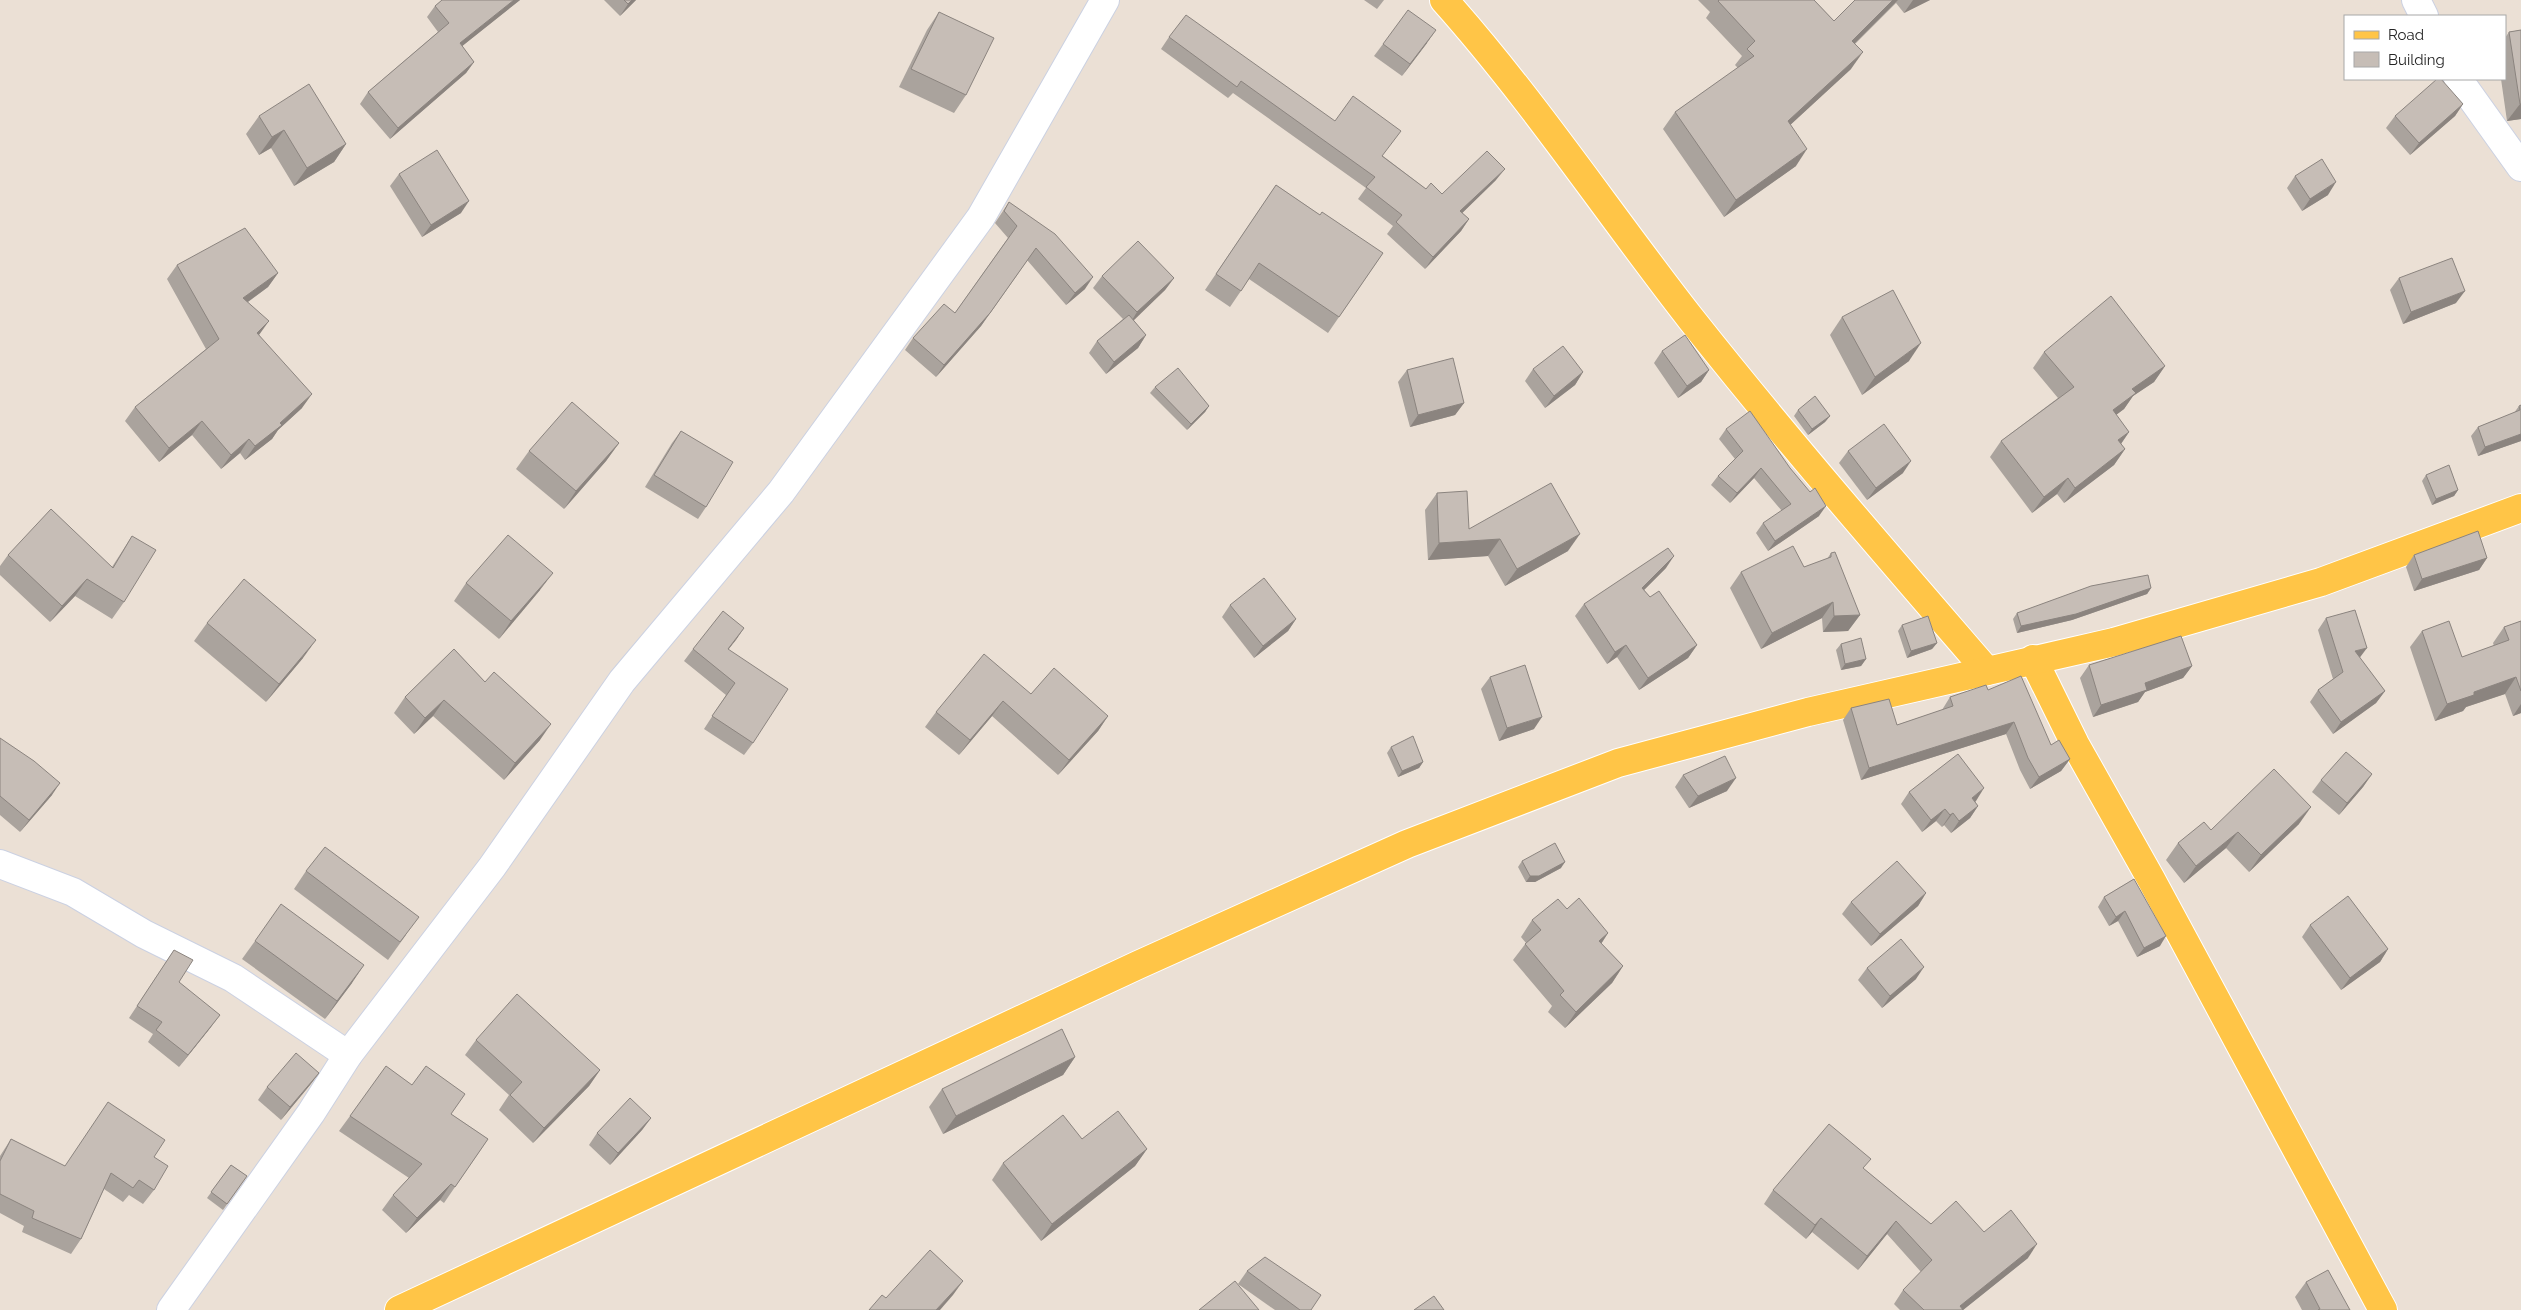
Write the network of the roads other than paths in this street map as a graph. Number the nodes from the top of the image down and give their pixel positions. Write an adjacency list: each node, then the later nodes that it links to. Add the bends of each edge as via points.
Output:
1 (1105, 0): 11 (street, via 980,217 781,492 622,681 492,867)
2 (1444, 0): 9 (main road, via 1493,55 1691,318 1840,501)
3 (2416, 0): 4 (street)
4 (2424, 15)
5 (2459, 80): 6 (street)
6 (2521, 167)
7 (2521, 508): 8 (main road, via 2321,582 2114,642)
8 (2033, 659): 9 (main road); 14 (main road, via 2075,744)
9 (1987, 671): 13 (main road, via 1808,712 1618,763 1407,844 1138,965)
10 (0, 864): 11 (street, via 73,892 144,934 233,978)
11 (348, 1055): 12 (street, via 311,1113)
12 (171, 1310)
13 (399, 1310)
14 (2383, 1310)

